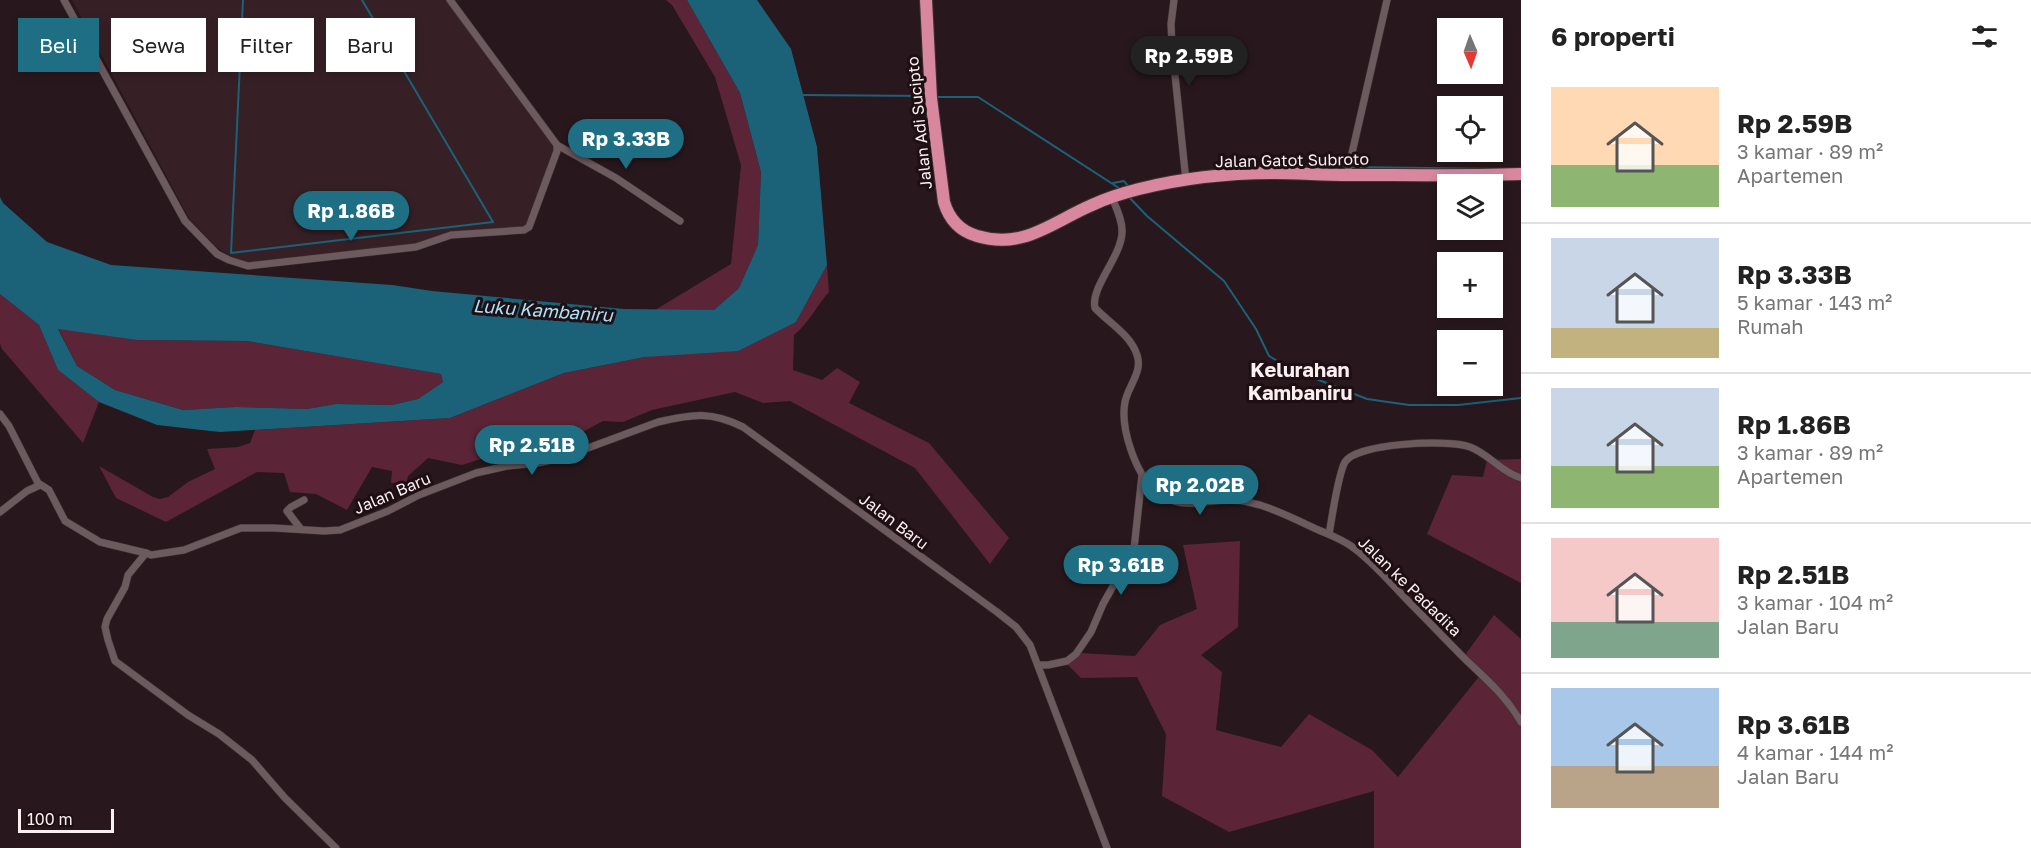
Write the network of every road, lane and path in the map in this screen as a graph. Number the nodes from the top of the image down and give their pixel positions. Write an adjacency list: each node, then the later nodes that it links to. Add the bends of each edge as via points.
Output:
1 (64, 0): 6 (street, via 185,221 217,254 244,265 416,247 454,234 524,230 534,219)
2 (450, 0): 6 (street)
3 (926, 0): 12 (highway, Jalan Adi Sucipto, via 931,93 944,202 953,221)
4 (1174, 0): 9 (street, via 1172,46)
5 (1387, 0): 7 (street)
6 (557, 145): 11 (street)
7 (1348, 169): 8 (highway, Jalan Gatot Subroto); 9 (highway, Jalan Gatot Subroto)
8 (1521, 174)
9 (1185, 177): 10 (highway, Jalan Gatot Subroto)
10 (1114, 196): 12 (highway, Jalan Gatot Subroto, via 1021,238 992,240); 14 (street, Jalan ke Padadita, via 1122,231 1120,245 1094,304 1131,342 1137,354 1139,363 1124,415 1127,436)
11 (680, 220)
12 (968, 234)
13 (0, 414): 16 (street, Jalan Baru)
14 (1142, 475): 20 (street, Jalan ke Padadita, via 1174,501 1246,502); 22 (street, via 1134,549 1091,632 1067,660)
15 (1521, 477): 20 (street, via 1460,444 1427,442 1353,454 1342,467)
16 (40, 485): 18 (street); 21 (street, Jalan Baru, via 49,490 68,524 100,542)
17 (304, 500): 19 (street, via 287,511)
18 (0, 512)
19 (300, 528): 21 (street, Jalan Baru, via 241,528 184,550); 22 (street, Jalan Baru, via 340,530 476,473 561,458 658,422 712,415 743,427 997,612 1024,636)
20 (1329, 534): 23 (street, Jalan ke Padadita, via 1370,561 1501,693)
21 (146, 553): 24 (street, via 128,575 107,619 105,627 115,661 252,760)
22 (1038, 665): 25 (street, Jalan Baru)
23 (1521, 723)
24 (336, 848)
25 (1107, 848)

